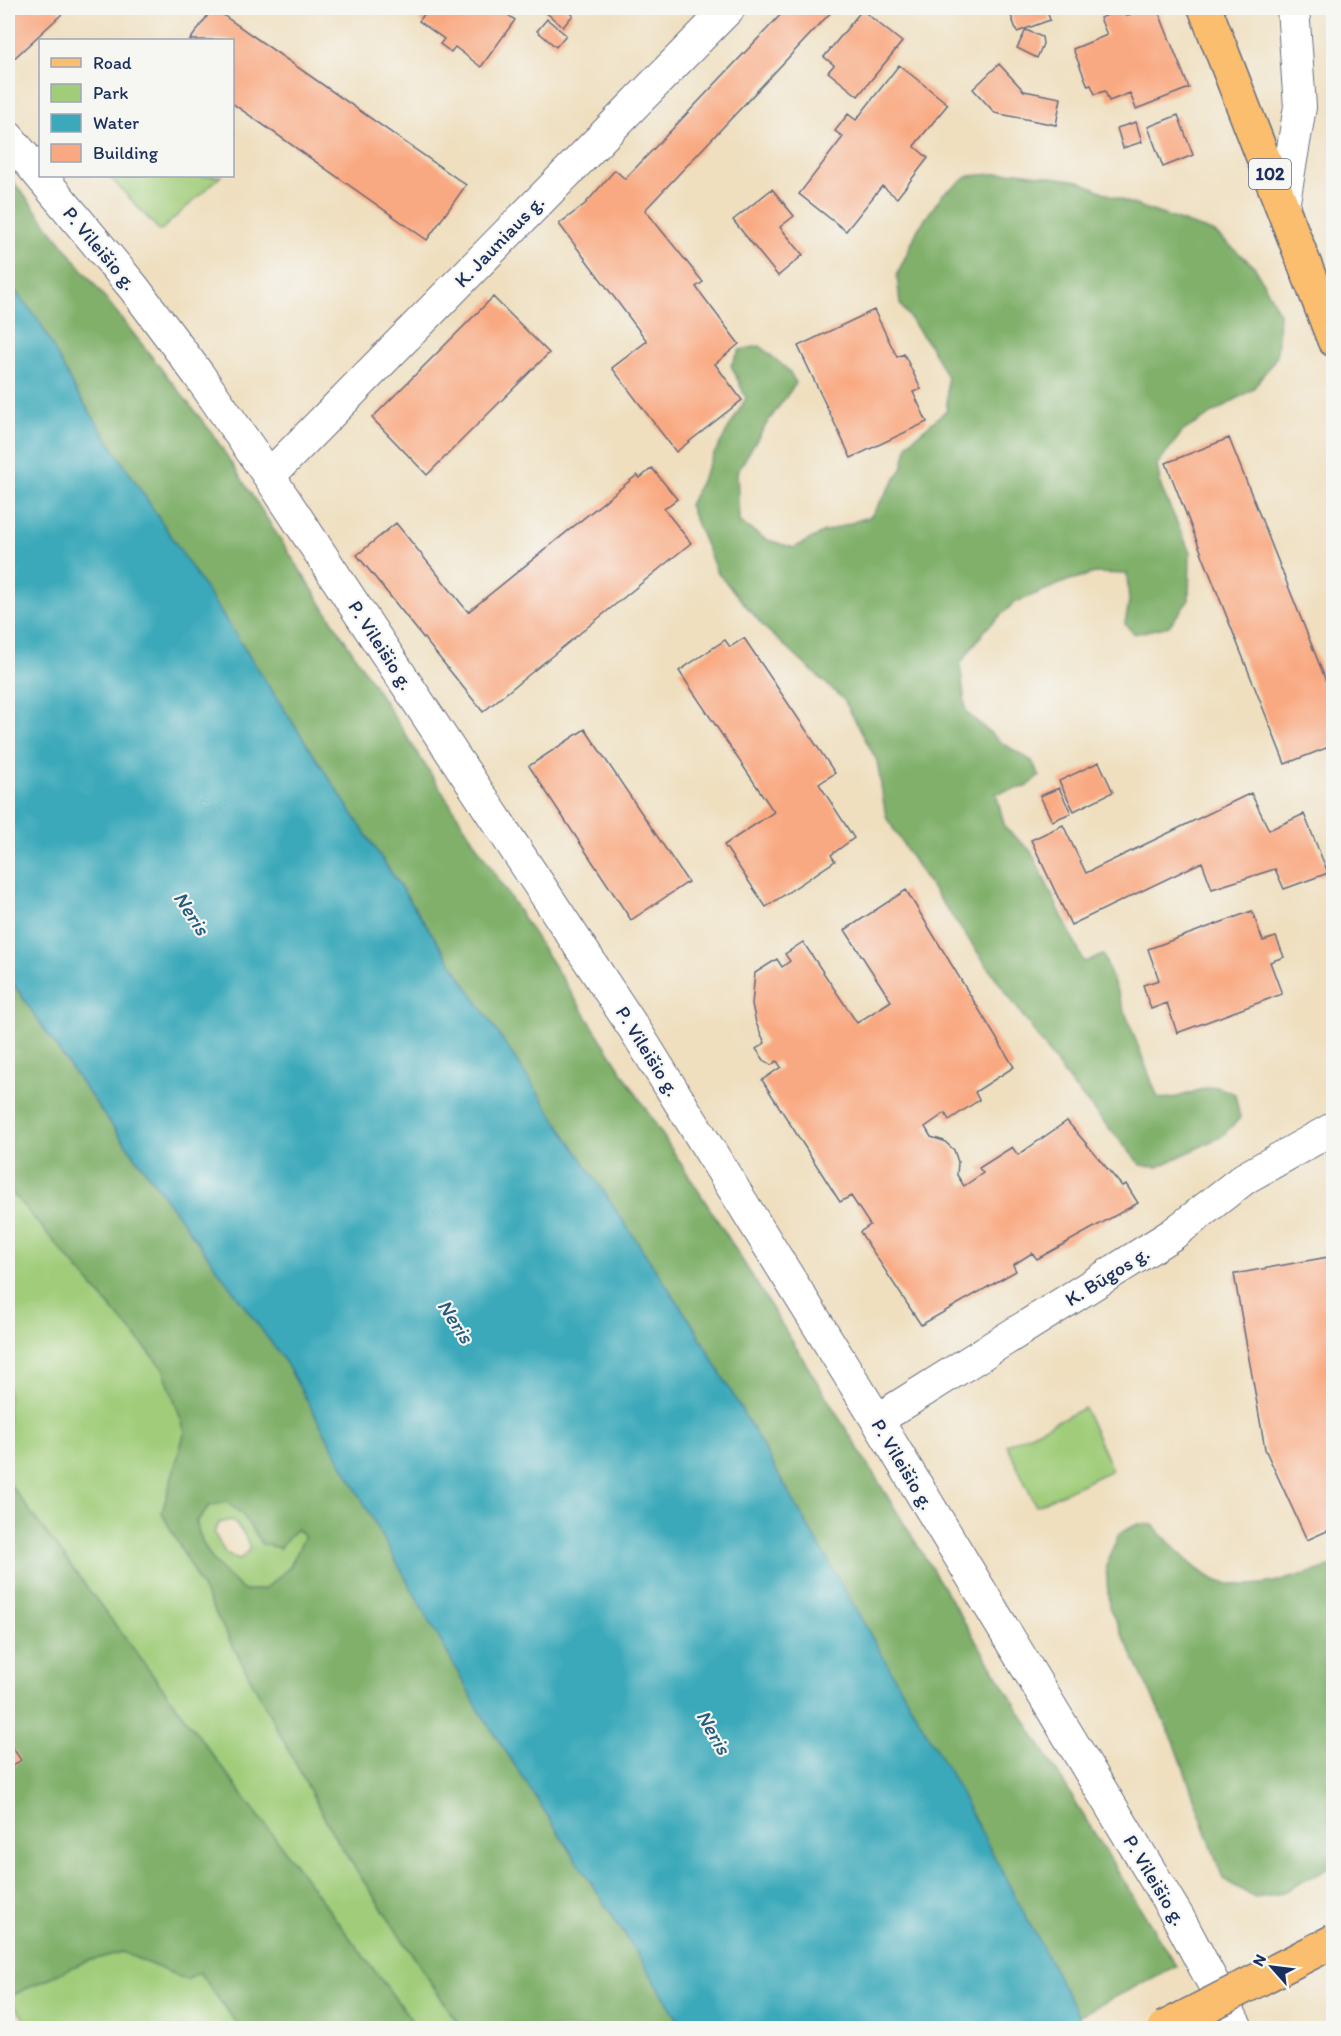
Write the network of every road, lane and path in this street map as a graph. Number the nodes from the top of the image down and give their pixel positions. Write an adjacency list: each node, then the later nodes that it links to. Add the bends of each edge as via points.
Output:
1 (729, 8): 9 (street, K. Jauniaus g.)
2 (1205, 8): 7 (main road, 102)
3 (1293, 8): 7 (street, via 1300,107)
4 (8, 137): 5 (street, P. Vileišio g.)
5 (39, 175)
6 (41, 177): 9 (street, P. Vileišio g., via 167,330)
7 (1283, 207): 8 (main road, 102)
8 (1334, 340)
9 (269, 476): 11 (street, P. Vileišio g., via 635,1030)
10 (1334, 1128): 11 (street, K. Būgos g., via 1245,1178 1173,1234)
11 (877, 1420): 13 (street, P. Vileišio g., via 1178,1917)
12 (1334, 1941): 14 (main road, bridge)
13 (1232, 2017)
14 (1164, 2028)

